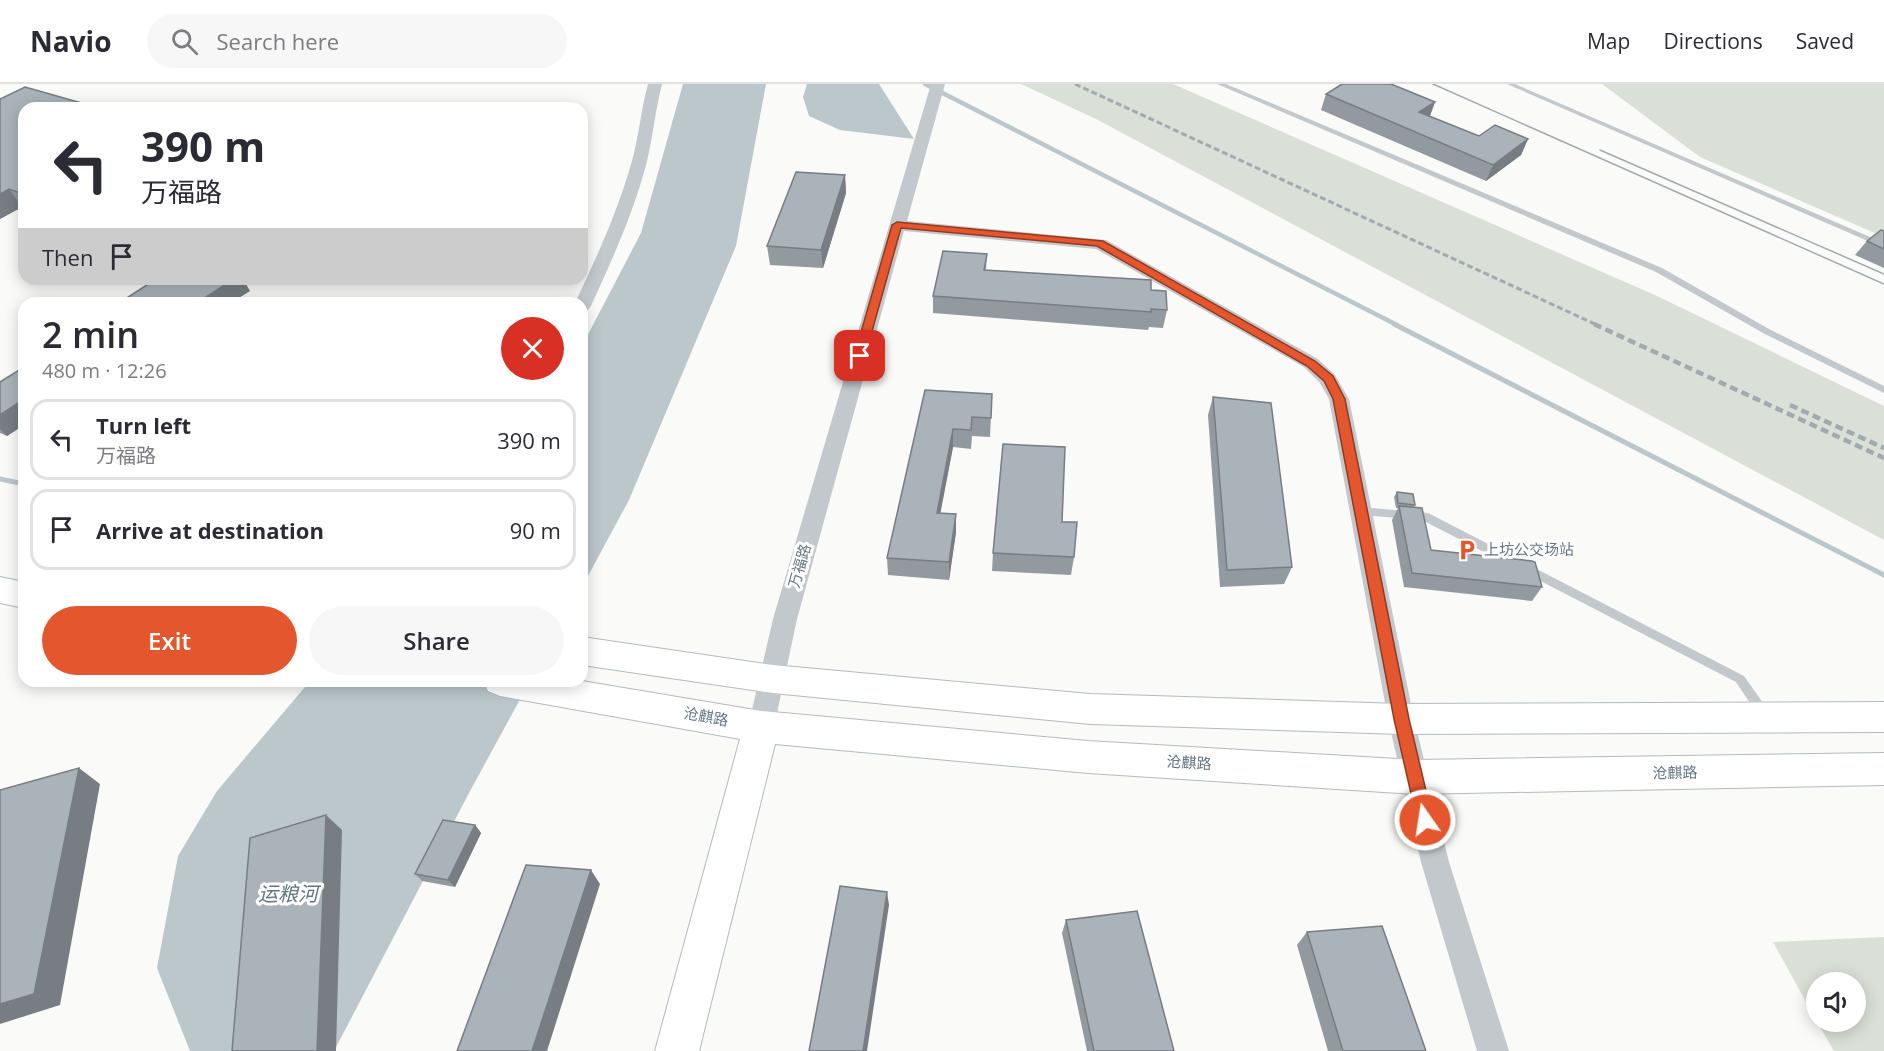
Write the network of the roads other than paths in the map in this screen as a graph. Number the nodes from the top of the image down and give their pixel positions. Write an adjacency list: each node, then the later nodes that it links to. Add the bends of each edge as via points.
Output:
1 (655, 84): 7 (street, via 634,182)
2 (938, 84): 5 (street, 万福路)
3 (1220, 84): 8 (lane, via 1659,270 1766,331)
4 (1510, 84): 6 (lane)
5 (897, 225): 9 (street, via 1100,244 1311,363 1328,379 1339,399); 13 (street, 万福路, via 785,619)
6 (1884, 246)
7 (586, 297)
8 (1884, 390)
9 (1361, 511): 15 (lane, via 1424,516 1740,679); 17 (street)
10 (0, 590): 11 (main road)
11 (18, 594)
12 (588, 652): 13 (main road)
13 (772, 679): 17 (main road, via 1090,709); 18 (street, 万福路)
14 (535, 687): 18 (main road, 沧麒路)
15 (1766, 717): 16 (main road); 17 (main road)
16 (1884, 717)
17 (1401, 719): 20 (street)
18 (761, 726): 20 (main road, 沧麒路, via 1088,757); 21 (main road, 万福路)
19 (1884, 769): 20 (main road, 沧麒路)
20 (1415, 777): 22 (street, via 1435,862)
21 (677, 1051)
22 (1493, 1051)

